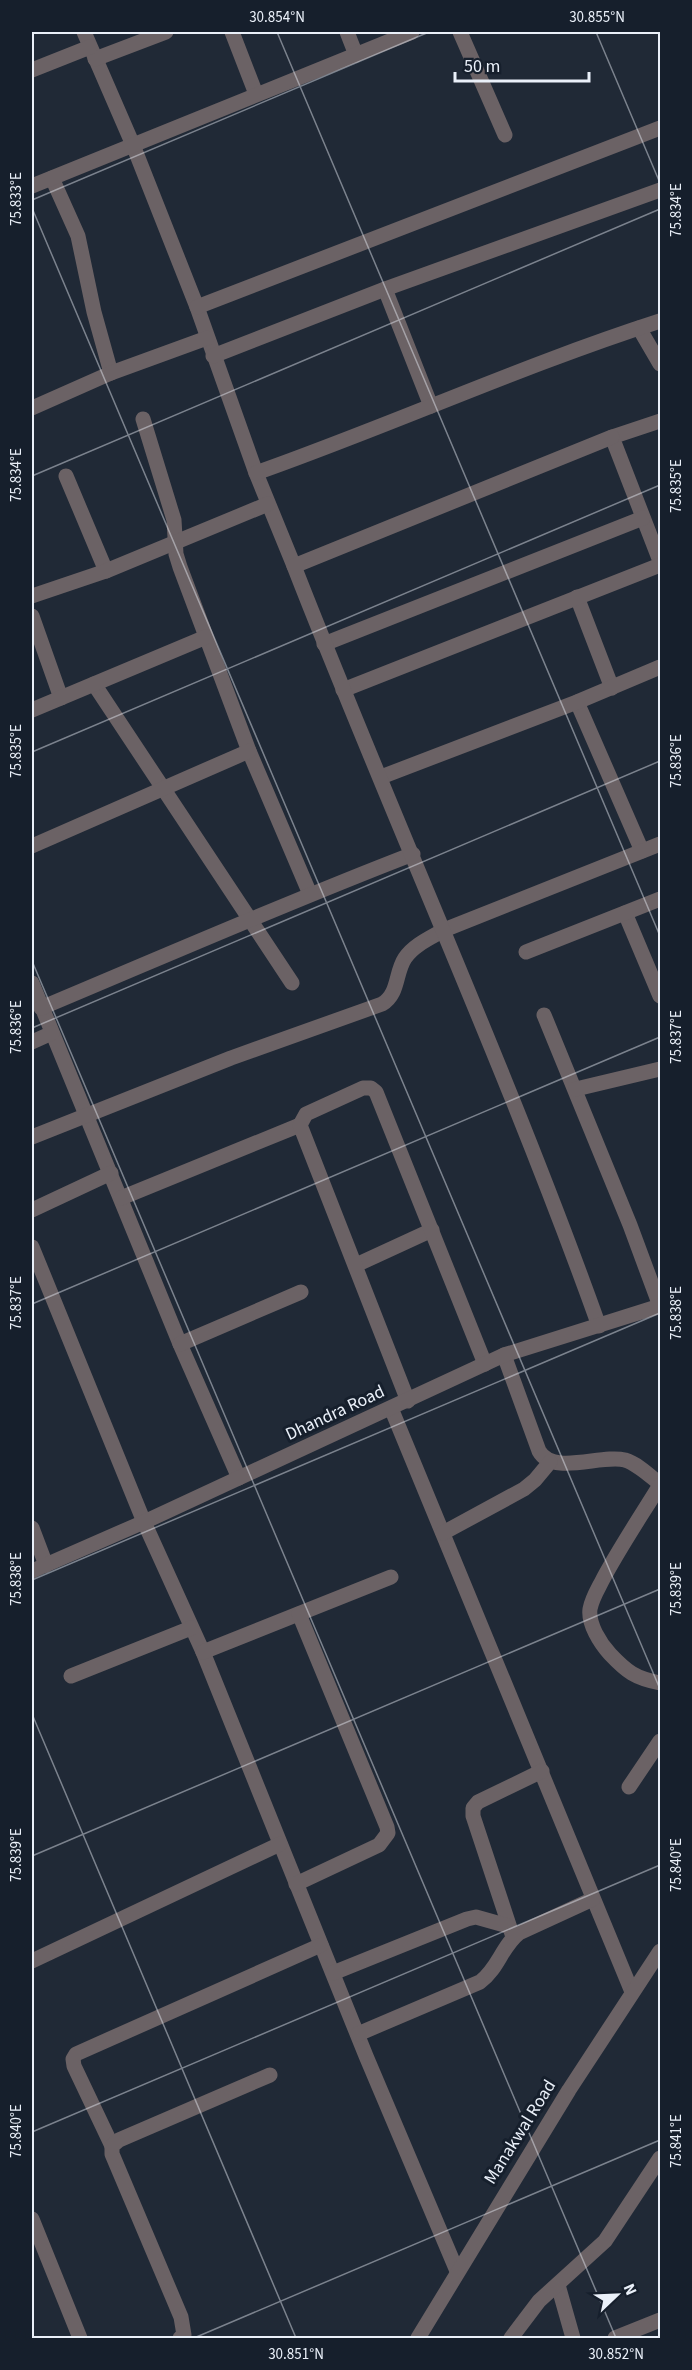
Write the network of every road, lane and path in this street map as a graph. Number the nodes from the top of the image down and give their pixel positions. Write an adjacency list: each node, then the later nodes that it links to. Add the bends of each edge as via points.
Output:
1 (84, 32): 7 (street)
2 (166, 32): 7 (street)
3 (232, 32): 10 (street)
4 (347, 32): 8 (street)
5 (412, 32): 8 (street)
6 (460, 32): 12 (street)
7 (93, 53): 9 (street); 13 (street)
8 (356, 55): 10 (street)
9 (32, 70)
10 (256, 94): 13 (street)
11 (660, 128): 18 (street)
12 (505, 135)
13 (134, 145): 14 (street); 18 (street)
14 (52, 178): 15 (street); 24 (street, via 78,236)
15 (32, 186)
16 (660, 190): 17 (street)
17 (385, 289): 22 (street); 25 (street)
18 (197, 307): 21 (street)
19 (660, 321): 20 (street)
20 (639, 328): 23 (street); 25 (street)
21 (207, 338): 22 (street); 24 (street)
22 (213, 356): 30 (street)
23 (660, 364)
24 (111, 373): 26 (street)
25 (431, 406): 30 (street)
26 (32, 408)
27 (143, 419): 35 (street, via 174,520)
28 (660, 422): 29 (street)
29 (612, 437): 33 (street); 37 (street)
30 (256, 473): 32 (street)
31 (66, 476): 38 (street)
32 (268, 504): 35 (street); 37 (street)
33 (643, 518): 34 (street); 43 (street)
34 (656, 537): 36 (street)
35 (175, 544): 38 (street); 42 (street)
36 (660, 563): 40 (street)
37 (294, 566): 43 (street)
38 (106, 571): 39 (street)
39 (32, 596)
40 (577, 597): 46 (street); 47 (street)
41 (32, 616): 48 (street)
42 (206, 637): 45 (street); 51 (street)
43 (324, 644): 47 (street)
44 (660, 667): 46 (street)
45 (94, 684): 48 (street); 53 (street)
46 (612, 688): 49 (street)
47 (344, 690): 52 (street)
48 (61, 698): 50 (street)
49 (577, 702): 52 (street); 56 (street)
50 (32, 710)
51 (249, 751): 53 (street); 58 (street)
52 (381, 777): 57 (street)
53 (165, 789): 55 (street); 61 (street)
54 (660, 844): 56 (street)
55 (32, 846)
56 (642, 851): 62 (street)
57 (413, 854): 58 (street); 62 (street)
58 (310, 894): 61 (street)
59 (660, 898): 60 (street)
60 (625, 913): 63 (street); 66 (street)
61 (252, 921): 65 (street); 67 (street)
62 (444, 930): 73 (street, via 405,958 392,995 382,1004); 84 (street)
63 (526, 952)
64 (32, 983): 67 (street)
65 (292, 983)
66 (660, 996)
67 (42, 1008): 69 (street)
68 (544, 1015): 72 (street)
69 (52, 1033): 70 (street); 73 (street)
70 (32, 1042)
71 (660, 1069): 72 (street)
72 (576, 1089): 83 (street)
73 (85, 1114): 75 (street); 76 (street)
74 (300, 1125): 77 (street); 79 (street, via 306,1114 363,1088 374,1089); 81 (street)
75 (32, 1137)
76 (111, 1173): 77 (street); 78 (street)
77 (121, 1198): 85 (street)
78 (32, 1210)
79 (432, 1230): 81 (street); 87 (street)
80 (32, 1247): 93 (street)
81 (356, 1265): 88 (street)
82 (301, 1292): 85 (street)
83 (660, 1306): 84 (street, Dhandra Road)
84 (599, 1326): 86 (street, Dhandra Road)
85 (180, 1344): 91 (street)
86 (504, 1355): 87 (street, Dhandra Road); 90 (street, via 538,1451)
87 (485, 1364): 88 (street, Dhandra Road)
88 (408, 1401): 89 (street, Dhandra Road)
89 (391, 1408): 91 (street, Dhandra Road); 95 (street)
90 (550, 1462): 92 (street, via 625,1460); 95 (street, via 524,1489)
91 (239, 1478): 93 (street, Dhandra Road)
92 (660, 1484): 103 (street, via 593,1598 590,1620 605,1649 626,1671)
93 (144, 1522): 96 (street, Dhandra Road); 100 (street)
94 (32, 1528): 96 (street)
95 (443, 1533): 105 (street)
96 (46, 1565): 97 (street, Dhandra Road)
97 (32, 1571)
98 (391, 1577): 99 (street)
99 (299, 1614): 101 (street); 108 (street, via 388,1833 379,1845)
100 (191, 1628): 101 (street); 102 (street)
101 (203, 1652): 107 (street)
102 (71, 1676)
103 (660, 1683)
104 (660, 1741): 106 (street)
105 (542, 1772): 109 (street); 110 (street, via 473,1808 480,1843)
106 (629, 1787)
107 (280, 1844): 108 (street); 113 (street)
108 (296, 1884): 111 (street)
109 (593, 1899): 110 (street); 115 (street)
110 (511, 1932): 114 (street, via 477,1917 467,1919); 116 (street, via 493,1970 480,1982)
111 (321, 1945): 114 (street); 118 (street, via 76,2054 74,2066)
112 (660, 1950): 115 (street, Manakwal Road)
113 (32, 1961)
114 (333, 1973): 116 (street)
115 (632, 1992): 121 (street, Manakwal Road)
116 (357, 2034): 121 (street)
117 (270, 2075): 118 (street)
118 (112, 2146): 125 (street, via 181,2317 184,2334)
119 (660, 2158): 122 (street, via 605,2241)
120 (32, 2219): 124 (street)
121 (457, 2271): 126 (street, Manakwal Road)
122 (558, 2285): 127 (street, via 539,2301); 128 (street)
123 (660, 2320): 129 (street)
124 (80, 2338)
125 (180, 2338)
126 (418, 2338)
127 (511, 2338)
128 (573, 2338)
129 (615, 2338)

